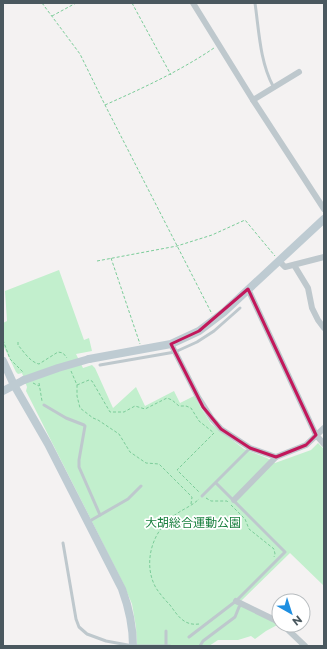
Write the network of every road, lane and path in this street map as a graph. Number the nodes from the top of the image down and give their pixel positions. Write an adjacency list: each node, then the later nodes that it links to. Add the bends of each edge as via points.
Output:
1 (42, 3): 6 (path)
2 (76, 3): 6 (path)
3 (132, 3): 9 (path)
4 (193, 3): 7 (street)
5 (255, 3): 10 (lane, via 262,53)
6 (52, 16): 12 (path, via 80,54)
7 (218, 46): 9 (path); 11 (street)
8 (299, 72): 10 (street)
9 (171, 74): 12 (path)
10 (273, 86): 11 (street)
11 (253, 100): 13 (street)
12 (105, 105): 15 (path)
13 (324, 209)
14 (324, 219): 19 (street)
15 (177, 246): 17 (path); 19 (path, via 212,235 245,220); 24 (path)
16 (324, 257): 20 (street)
17 (111, 258): 18 (path); 29 (path)
18 (97, 261)
19 (279, 261): 20 (street, via 285,267); 21 (street)
20 (294, 265): 25 (street, via 308,288 312,308)
21 (248, 290): 23 (street); 44 (street)
22 (240, 308): 23 (lane)
23 (227, 314): 24 (street)
24 (213, 325): 28 (street); 30 (lane, via 197,342)
25 (324, 328)
26 (3, 340): 37 (path, via 10,359)
27 (18, 342): 33 (path, via 36,364 58,352 66,355)
28 (171, 344): 29 (street); 30 (street)
29 (142, 350): 31 (street)
30 (175, 352): 31 (lane); 46 (street, via 212,419 221,429)
31 (124, 356): 34 (lane); 37 (street, bridge, via 89,359)
32 (3, 361): 38 (street)
33 (68, 362)
34 (100, 365)
35 (70, 370): 39 (path)
36 (39, 378): 40 (path)
37 (27, 379): 38 (street); 40 (path)
38 (14, 385): 41 (street); 54 (street)
39 (77, 385): 50 (path, via 92,381 110,412 124,412 135,406 145,409 167,398 179,406 191,408 199,421 214,433 177,470); 52 (path, via 80,408 119,434 130,452 146,463 158,464 192,497)
40 (39, 386): 42 (path)
41 (3, 391)
42 (44, 405): 53 (lane, via 66,418 84,424 79,467)
43 (324, 428): 44 (street)
44 (316, 435): 45 (street); 47 (street, via 306,445)
45 (324, 444)
46 (250, 448): 47 (street); 48 (lane)
47 (276, 457): 51 (street)
48 (216, 483): 50 (lane); 51 (lane)
49 (141, 486): 53 (lane, via 128,499)
50 (202, 496): 52 (path); 56 (path, via 211,501 227,501 236,509 249,529 274,549)
51 (234, 500): 57 (lane, via 285,552)
52 (191, 505): 59 (path, via 171,518 156,535 151,552 151,572 156,588 181,619 193,624)
53 (100, 514): 54 (lane)
54 (88, 522): 63 (street, via 122,588 133,626)
55 (63, 543): 63 (lane, via 79,626 87,634)
56 (272, 559)
57 (239, 602): 58 (street); 62 (lane); 66 (lane, via 235,617)
58 (271, 618)
59 (204, 622)
60 (166, 631): 64 (lane)
61 (291, 633): 67 (street)
62 (189, 637)
63 (133, 646): 64 (lane)
64 (166, 646): 65 (lane)
65 (170, 646)
66 (200, 646)
67 (304, 646)

